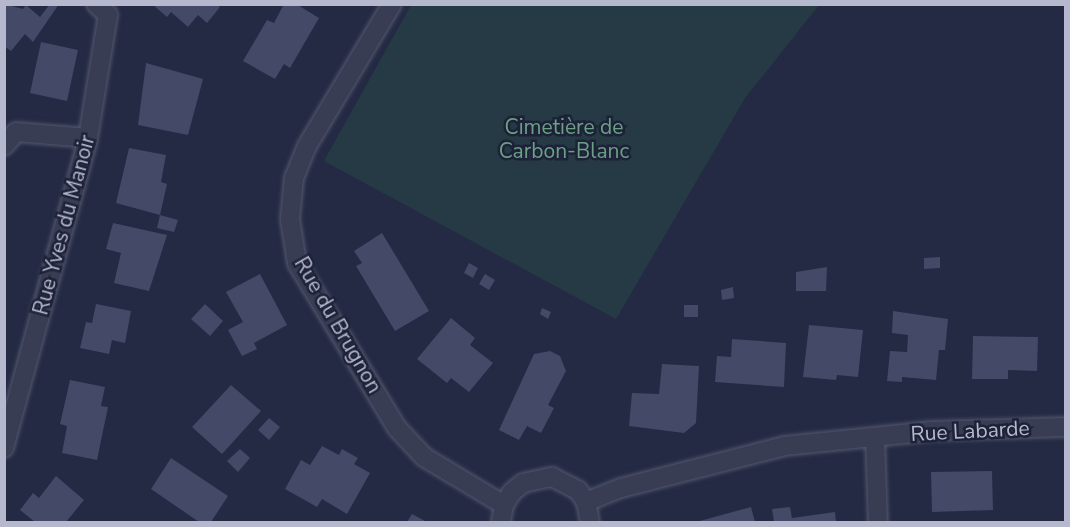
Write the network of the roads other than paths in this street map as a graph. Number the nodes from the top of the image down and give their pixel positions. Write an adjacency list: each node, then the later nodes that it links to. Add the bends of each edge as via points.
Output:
1 (96, 4): 3 (street, Rue Yves du Manoir, via 108,15)
2 (392, 4): 9 (street, Rue du Brugnon, via 307,146 294,178 290,219 297,263 397,428 424,457)
3 (88, 138): 4 (street, via 16,132); 7 (street, Rue Yves du Manoir)
4 (4, 146)
5 (1065, 427): 6 (street, Rue Labarde, via 932,431)
6 (875, 438): 8 (street, Rue Labarde, via 784,446 621,488); 11 (street)
7 (4, 448)
8 (586, 502): 9 (street, via 578,490 552,477 523,483); 10 (street)
9 (503, 514)
10 (590, 522)
11 (879, 522)

